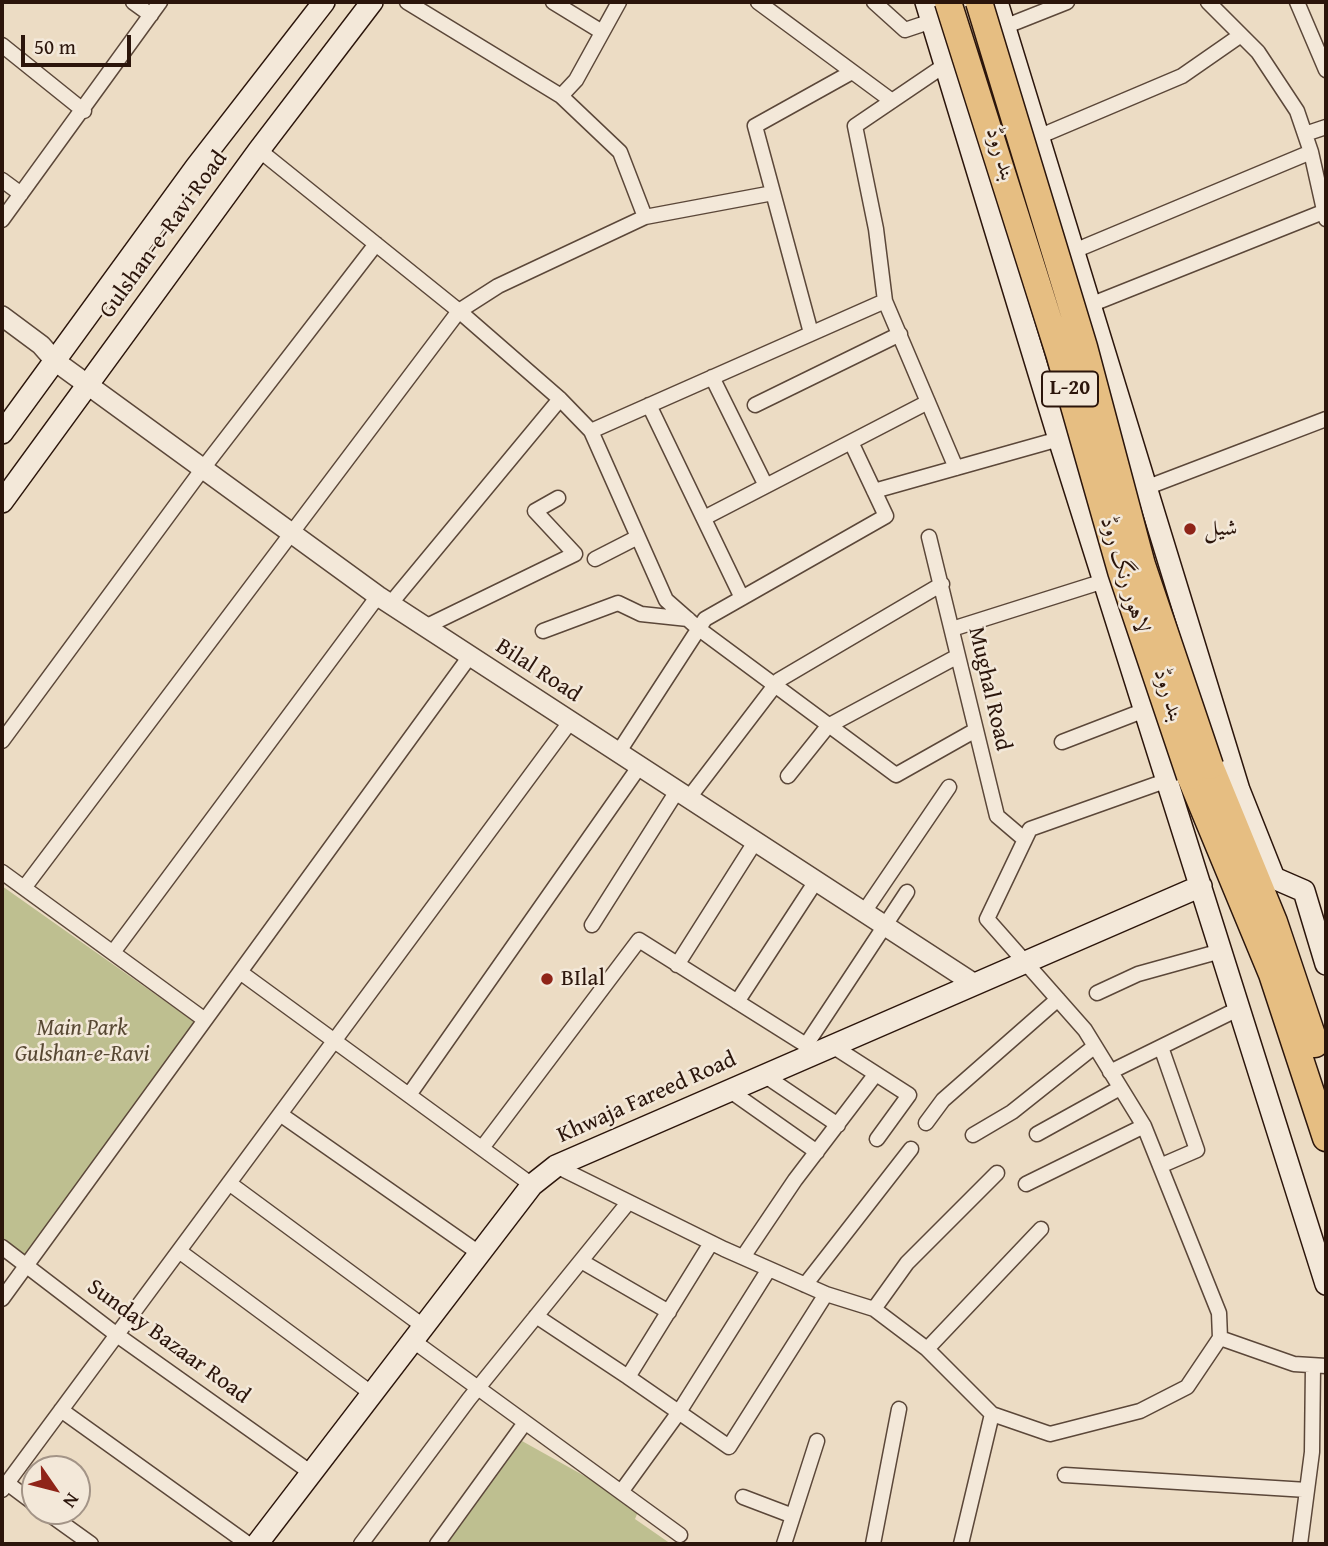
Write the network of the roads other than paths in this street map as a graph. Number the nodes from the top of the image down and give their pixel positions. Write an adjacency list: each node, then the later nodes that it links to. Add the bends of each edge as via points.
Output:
1 (133, 2): 16 (street)
2 (160, 2): 16 (street)
3 (407, 2): 24 (street)
4 (552, 2): 18 (street)
5 (619, 2): 18 (street)
6 (758, 2): 23 (street)
7 (874, 2): 15 (street, via 905,30)
8 (979, 2): 89 (highway, لاہور رنگ روڈ / L-20, bridge, via 1084,346 1142,565)
9 (997, 2): 17 (main road, بند روڈ)
10 (1067, 2): 17 (street)
11 (1208, 2): 19 (street)
12 (1297, 2): 22 (street)
13 (320, 3): 46 (main road, Gulshan-e-Ravi Road)
14 (359, 6): 30 (main road, Gulshan-e-Ravi Road)
15 (935, 8): 21 (main road, بند روڈ); 89 (highway, لاہور رنگ روڈ / L-20, bridge, via 1059,353 1121,571)
16 (151, 15): 26 (street)
17 (1004, 26): 29 (main road, بند روڈ)
18 (602, 32): 24 (street, via 576,80)
19 (1241, 35): 28 (street, via 1258,52 1297,111); 29 (street, via 1182,76)
20 (2, 45): 26 (street)
21 (945, 65): 25 (street); 56 (main road, بند روڈ)
22 (1326, 70)
23 (852, 72): 25 (street); 33 (street, via 755,126)
24 (561, 96): 36 (street, via 620,152)
25 (892, 101): 40 (street, via 855,126)
26 (83, 111): 34 (street)
27 (1326, 127): 28 (street)
28 (1305, 134): 31 (street)
29 (1038, 137): 39 (main road, بند روڈ)
30 (259, 150): 38 (street); 48 (main road, Gulshan-e-Ravi Road)
31 (1311, 152): 35 (street); 39 (street)
32 (2, 180): 34 (street)
33 (773, 193): 36 (street); 44 (street)
34 (21, 194): 37 (street)
35 (1325, 216): 41 (street)
36 (645, 217): 42 (street, via 498,286)
37 (2, 220)
38 (376, 244): 42 (street); 58 (street)
39 (1074, 251): 41 (main road, بند روڈ)
40 (885, 301): 44 (street); 45 (street)
41 (1090, 305): 61 (main road, بند روڈ)
42 (459, 311): 49 (street); 66 (street)
43 (2, 316): 46 (street, Bilal Road)
44 (811, 333): 47 (street)
45 (900, 334): 50 (street); 52 (street)
46 (55, 361): 48 (street, Bilal Road); 55 (main road, Gulshan-e-Ravi Road)
47 (712, 377): 51 (street); 60 (street)
48 (87, 383): 58 (street, Bilal Road); 64 (main road, Gulshan-e-Ravi Road)
49 (560, 399): 54 (street); 73 (street)
50 (928, 402): 57 (street); 59 (street)
51 (649, 405): 54 (street); 65 (street)
52 (755, 405)
53 (1326, 419): 61 (street)
54 (591, 430): 67 (street)
55 (2, 433)
56 (1059, 439): 59 (street); 70 (main road, بند روڈ)
57 (851, 442): 60 (street); 62 (street)
58 (204, 467): 66 (street, Bilal Road); 85 (street)
59 (956, 468): 62 (street)
60 (766, 486): 65 (street)
61 (1148, 487): 101 (main road, بند روڈ, via 1239,790 1274,878 1304,891)
62 (874, 491): 72 (street, via 886,516)
63 (558, 498): 75 (street, via 535,511 575,554)
64 (2, 502)
65 (704, 518): 72 (street)
66 (290, 533): 73 (street, Bilal Road); 98 (street)
67 (638, 537): 69 (street); 74 (street, via 666,600)
68 (929, 537): 71 (street, Mughal Road)
69 (595, 559)
70 (1104, 581): 76 (street); 81 (main road, بند روڈ)
71 (942, 584): 76 (street, Mughal Road); 80 (street)
72 (742, 598): 74 (street)
73 (384, 599): 75 (street, Bilal Road); 104 (street)
74 (694, 624): 77 (street, via 641,614 618,603); 80 (street); 87 (street)
75 (425, 626): 78 (street, Bilal Road)
76 (952, 629): 79 (street, Mughal Road)
77 (543, 631)
78 (470, 656): 82 (street, Bilal Road); 109 (street)
79 (958, 656): 83 (street); 84 (street, Mughal Road)
80 (775, 686): 83 (street); 92 (street)
81 (1145, 710): 86 (street); 89 (main road, بند روڈ)
82 (570, 722): 87 (street, Bilal Road); 116 (street)
83 (828, 726): 84 (street, via 895,775); 90 (street)
84 (974, 731): 93 (street, Mughal Road, via 997,816)
85 (2, 741)
86 (1062, 742)
87 (618, 753): 88 (street, Bilal Road)
88 (639, 767): 92 (street, Bilal Road); 126 (street)
89 (1189, 774): 93 (street, via 1030,829); 97 (main road, بند روڈ); 123 (highway, لاہور رنگ روڈ / L-20, via 1253,872 1295,978); 133 (highway, لاہور رنگ روڈ / L-20, via 1294,1035)
90 (788, 776)
91 (949, 787): 100 (street)
92 (682, 795): 94 (street, Bilal Road); 102 (street)
93 (1024, 839): 106 (street, via 986,919)
94 (755, 842): 96 (street, Bilal Road); 108 (street)
95 (2, 872): 98 (street)
96 (816, 881): 100 (street, Bilal Road); 113 (street)
97 (1201, 886): 105 (main road, بند روڈ); 106 (main road, Khwaja Fareed Road)
98 (24, 888): 104 (street)
99 (907, 892): 103 (street)
100 (864, 912): 103 (street, Bilal Road)
101 (1320, 923): 107 (main road, بند روڈ)
102 (592, 925)
103 (885, 926): 110 (street, Bilal Road); 118 (street)
104 (114, 951): 115 (street)
105 (1221, 951): 111 (street, via 1138,974); 114 (main road, بند روڈ)
106 (1024, 962): 110 (main road, Khwaja Fareed Road); 112 (street)
107 (1326, 964)
108 (677, 965): 113 (street); 135 (street, via 639,940)
109 (240, 972): 115 (street); 116 (street)
110 (973, 983): 118 (main road, Khwaja Fareed Road)
111 (1097, 993)
112 (1058, 999): 117 (street); 128 (street, via 943,1100)
113 (737, 1002): 118 (street)
114 (1238, 1009): 119 (street); 154 (main road, بند روڈ)
115 (205, 1020): 152 (street)
116 (334, 1040): 126 (street); 127 (street)
117 (1095, 1046): 120 (street); 132 (street, via 1012,1112)
118 (818, 1047): 121 (main road, Khwaja Fareed Road); 122 (street)
119 (1161, 1047): 120 (street); 138 (street, via 1197,1150)
120 (1110, 1072): 124 (street)
121 (764, 1075): 125 (main road, Khwaja Fareed Road); 129 (street)
122 (875, 1075): 129 (street); 134 (street, via 909,1095)
123 (1326, 1079)
124 (1120, 1088): 130 (street); 131 (street)
125 (729, 1090): 137 (street); 139 (main road, Khwaja Fareed Road)
126 (409, 1095): 135 (street)
127 (280, 1114): 141 (street); 149 (street)
128 (926, 1123)
129 (838, 1125): 137 (street)
130 (1144, 1126): 138 (street); 142 (street)
131 (1037, 1134)
132 (973, 1135)
133 (1326, 1138)
134 (877, 1139)
135 (482, 1148): 143 (street)
136 (911, 1149): 155 (street)
137 (817, 1152): 150 (street)
138 (1160, 1166): 163 (street, via 1219,1313)
139 (556, 1167): 143 (main road, Khwaja Fareed Road); 144 (street)
140 (997, 1173): 158 (street, via 908,1263)
141 (229, 1183): 148 (street); 161 (street)
142 (1026, 1184)
143 (532, 1185): 149 (main road, Khwaja Fareed Road)
144 (627, 1204): 146 (street); 151 (street)
145 (1041, 1229): 164 (street)
146 (711, 1243): 150 (street); 159 (street)
147 (2, 1247): 152 (street, Sunday Bazaar Road)
148 (179, 1251): 162 (street); 168 (street)
149 (479, 1253): 161 (main road, Khwaja Fareed Road)
150 (743, 1257): 153 (street)
151 (581, 1261): 159 (street); 160 (street)
152 (27, 1266): 157 (street); 162 (street, Sunday Bazaar Road)
153 (769, 1269): 155 (street); 171 (street)
154 (1326, 1284)
155 (805, 1285): 156 (street)
156 (826, 1294): 158 (street); 171 (street, via 729,1447)
157 (2, 1299)
158 (874, 1309): 164 (street)
159 (669, 1311): 166 (street)
160 (536, 1316): 166 (street); 167 (street)
161 (418, 1333): 167 (street); 168 (main road, Khwaja Fareed Road)
162 (117, 1335): 170 (street); 175 (street, Sunday Bazaar Road)
163 (1220, 1338): 165 (street, via 1294,1364); 172 (street, via 1187,1387 1140,1411 1050,1434)
164 (927, 1349): 172 (street)
165 (1320, 1366): 178 (street)
166 (628, 1377): 171 (street)
167 (477, 1389): 173 (street); 188 (street)
168 (371, 1393): 175 (main road, Khwaja Fareed Road)
169 (899, 1409): 191 (street)
170 (61, 1410): 177 (street); 186 (street)
171 (679, 1412): 179 (street)
172 (992, 1414): 192 (street)
173 (524, 1424): 179 (street); 189 (street)
174 (817, 1441): 182 (street)
175 (310, 1472): 187 (main road, Khwaja Fareed Road)
176 (1065, 1475): 178 (street)
177 (4, 1486): 180 (street)
178 (1307, 1490): 193 (street)
179 (621, 1492): 184 (street)
180 (21, 1496)
181 (743, 1497): 182 (street)
182 (793, 1516): 190 (street)
183 (65, 1525): 185 (street)
184 (680, 1535)
185 (91, 1544)
186 (247, 1544)
187 (257, 1544)
188 (361, 1544)
189 (437, 1544)
190 (784, 1544)
191 (873, 1544)
192 (961, 1544)
193 (1300, 1544)

